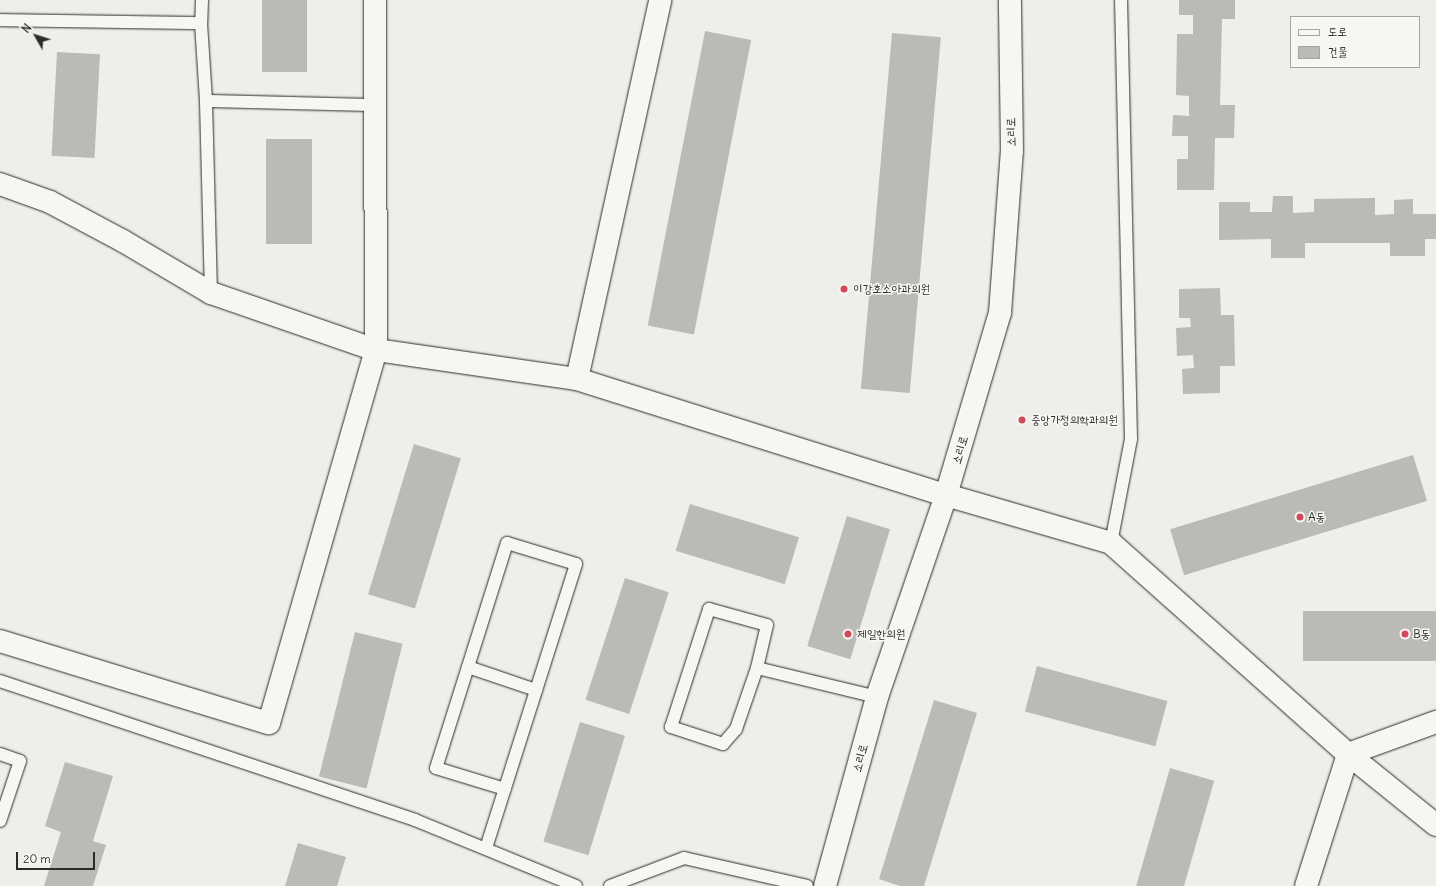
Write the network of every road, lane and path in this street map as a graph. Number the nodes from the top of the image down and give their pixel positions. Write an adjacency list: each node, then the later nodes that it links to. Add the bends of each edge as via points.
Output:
1 (202, 0): 7 (lane)
2 (375, 0): 9 (street)
3 (660, 0): 13 (street)
4 (1010, 0): 14 (street, 소리로, via 1012,151 1000,313)
5 (1121, 0): 15 (lane, via 1131,439)
6 (0, 20): 7 (lane)
7 (200, 23): 8 (lane)
8 (206, 101): 9 (lane); 11 (lane)
9 (374, 105): 12 (street)
10 (0, 184): 11 (street, via 50,202)
11 (211, 293): 12 (street)
12 (376, 350): 13 (street); 16 (street, via 269,723)
13 (577, 379): 14 (street)
14 (946, 495): 15 (street); 21 (street, 소리로)
15 (1111, 543): 24 (street)
16 (0, 641)
17 (468, 667): 20 (lane); 20 (lane, via 507,542 576,564); 25 (lane, via 436,768)
18 (757, 668): 18 (lane, via 767,625 709,609 671,726 723,744 736,729); 21 (lane)
19 (0, 681): 28 (lane, via 415,820)
20 (536, 690): 25 (lane)
21 (877, 697): 32 (street, 소리로)
22 (1436, 722): 24 (street)
23 (0, 754): 26 (lane, via 20,761)
24 (1348, 754): 27 (street); 33 (street)
25 (504, 789): 28 (lane)
26 (0, 821)
27 (1436, 825)
28 (486, 848): 29 (lane)
29 (576, 886)
30 (610, 886): 31 (lane, via 684,858)
31 (806, 886)
32 (825, 886)
33 (1306, 886)

